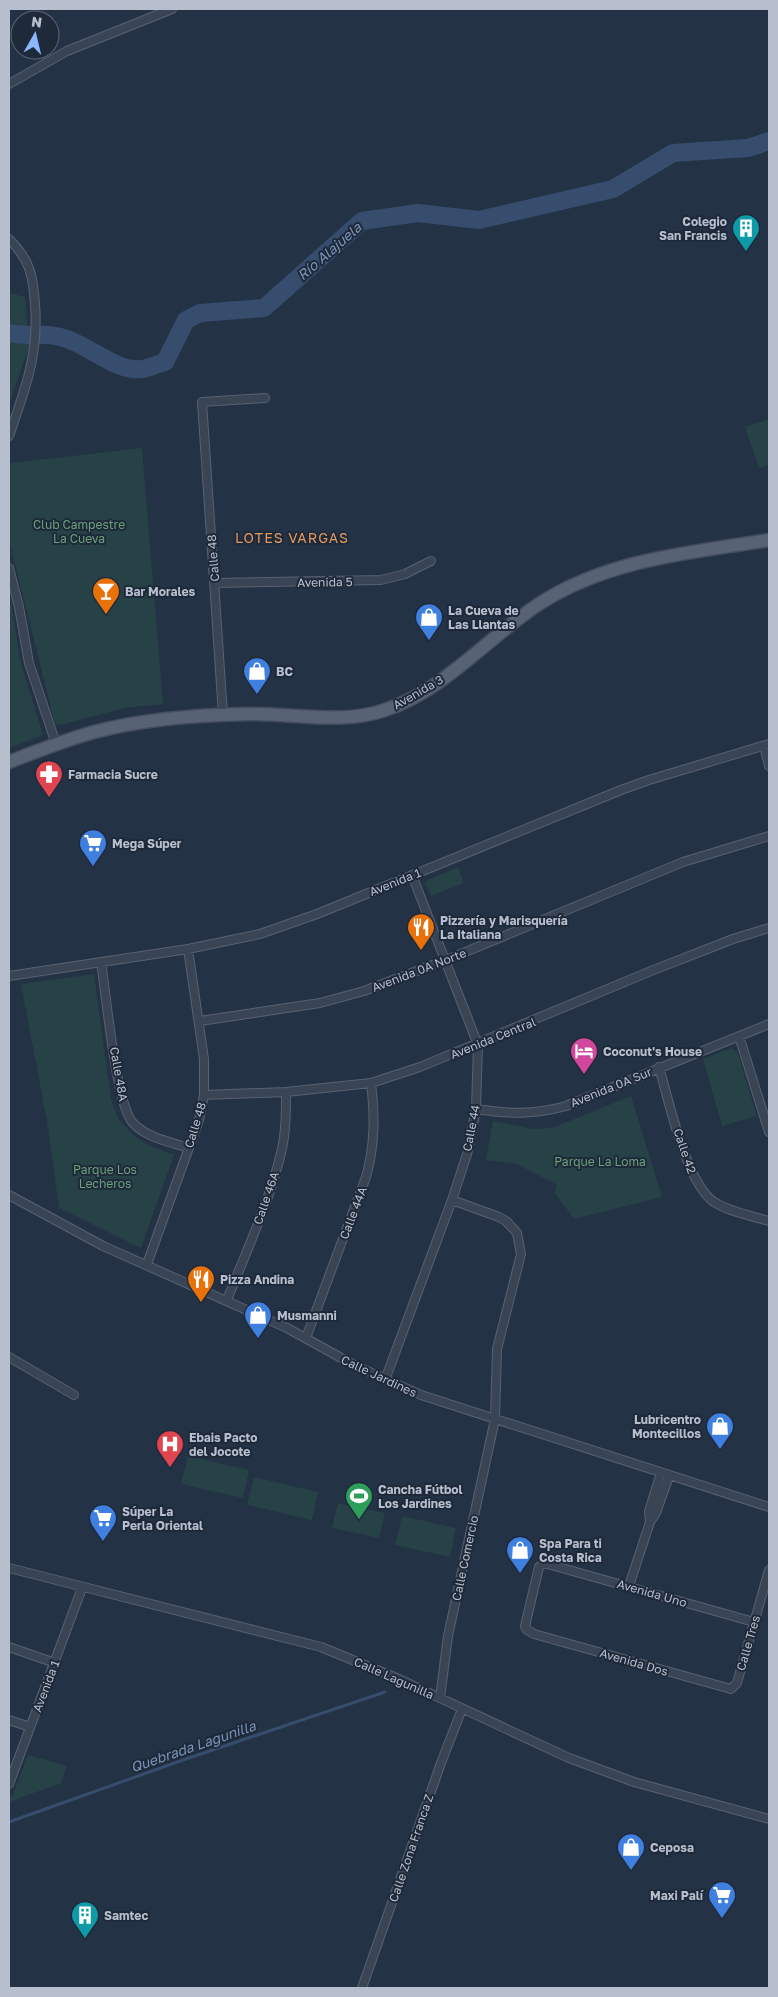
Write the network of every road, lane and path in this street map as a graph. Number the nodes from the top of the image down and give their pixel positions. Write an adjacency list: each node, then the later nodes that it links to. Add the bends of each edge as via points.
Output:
1 (172, 9): 2 (street, via 66,50)
2 (9, 84)
3 (9, 238): 5 (street, via 29,264 36,325 29,378)
4 (265, 398): 9 (street, Calle 48, via 202,402)
5 (9, 436)
6 (769, 540): 10 (main road, Avenida 3, via 643,561 577,583 526,613 441,680 387,710 343,717)
7 (431, 561): 9 (street, Avenida 5, via 404,574 381,580)
8 (9, 568): 11 (street, via 29,663)
9 (214, 583): 10 (street, Calle 48)
10 (223, 714): 11 (main road, Avenida 3, via 160,719 95,732)
11 (56, 744): 13 (main road, Avenida 3)
12 (766, 745): 14 (street); 16 (street, Avenida 1, via 642,782)
13 (9, 762)
14 (769, 766)
15 (769, 836): 19 (street, Avenida 0A Norte, via 683,862)
16 (412, 875): 18 (street, Avenida 1, via 283,927); 19 (street, Calle 44)
17 (769, 928): 25 (street, Avenida Central, via 732,939)
18 (188, 950): 20 (street, Avenida 1); 22 (street, Calle 48)
19 (446, 960): 22 (street, Avenida 0A Norte, via 320,1004); 25 (street, Calle 44)
20 (101, 962): 21 (street, Avenida 1); 32 (street, Calle 48A, via 126,1114 145,1133)
21 (9, 976)
22 (200, 1021): 29 (street, Calle 48)
23 (769, 1024): 24 (street, Avenida 0A Sur)
24 (739, 1036): 26 (street, Avenida 0A Sur); 31 (street)
25 (478, 1045): 27 (street, Avenida Central); 30 (street, Calle 44)
26 (659, 1067): 30 (street, Avenida 0A Sur, via 566,1106 542,1112 516,1114); 35 (street, Calle 42, via 688,1165 703,1192 730,1209)
27 (371, 1083): 28 (street, Avenida Central); 38 (street, Calle 44A, via 375,1116 372,1155)
28 (286, 1092): 29 (street, Avenida Central); 37 (street, Calle 46A, via 281,1153)
29 (204, 1095): 32 (street, Calle 48)
30 (476, 1109): 34 (street, Calle 44, via 468,1151)
31 (769, 1132)
32 (189, 1148): 36 (street, Calle 48)
33 (9, 1195): 36 (street, Calle Jardines, via 103,1246)
34 (452, 1200): 40 (street, Calle 44); 42 (street, via 499,1217 517,1233 521,1254 498,1349)
35 (769, 1219)
36 (147, 1264): 37 (street, Calle Jardines)
37 (227, 1300): 38 (street, Calle Jardines)
38 (306, 1338): 40 (street, Calle Jardines)
39 (9, 1357): 41 (street)
40 (385, 1380): 42 (street, Calle Jardines, via 421,1396)
41 (74, 1395)
42 (495, 1419): 43 (street, Calle Jardines); 54 (street, Calle Comercio, via 448,1636)
43 (665, 1474): 44 (street, Calle Jardines); 47 (street, via 656,1513 650,1522)
44 (769, 1507)
45 (9, 1568): 48 (street, Calle Lagunilla)
46 (769, 1570): 49 (street, Calle Tres)
47 (629, 1586): 49 (street, Avenida Uno); 50 (street, Avenida Uno, via 544,1563 538,1567 525,1626)
48 (82, 1588): 52 (street, Avenida 1); 54 (street, Calle Lagunilla, via 321,1647)
49 (754, 1622): 53 (street, Calle Tres)
50 (534, 1634): 53 (street, Avenida Dos, via 728,1689)
51 (9, 1647): 52 (street)
52 (55, 1663): 57 (street, Avenida 1)
53 (734, 1686)
54 (440, 1698): 55 (street, Calle Lagunilla)
55 (462, 1709): 59 (street, Calle Lagunilla, via 569,1758 634,1782); 60 (street, Calle Zona Franca Z)
56 (9, 1720): 57 (street)
57 (30, 1727): 58 (street, Avenida 1)
58 (9, 1784)
59 (769, 1819)
60 (362, 1988)

